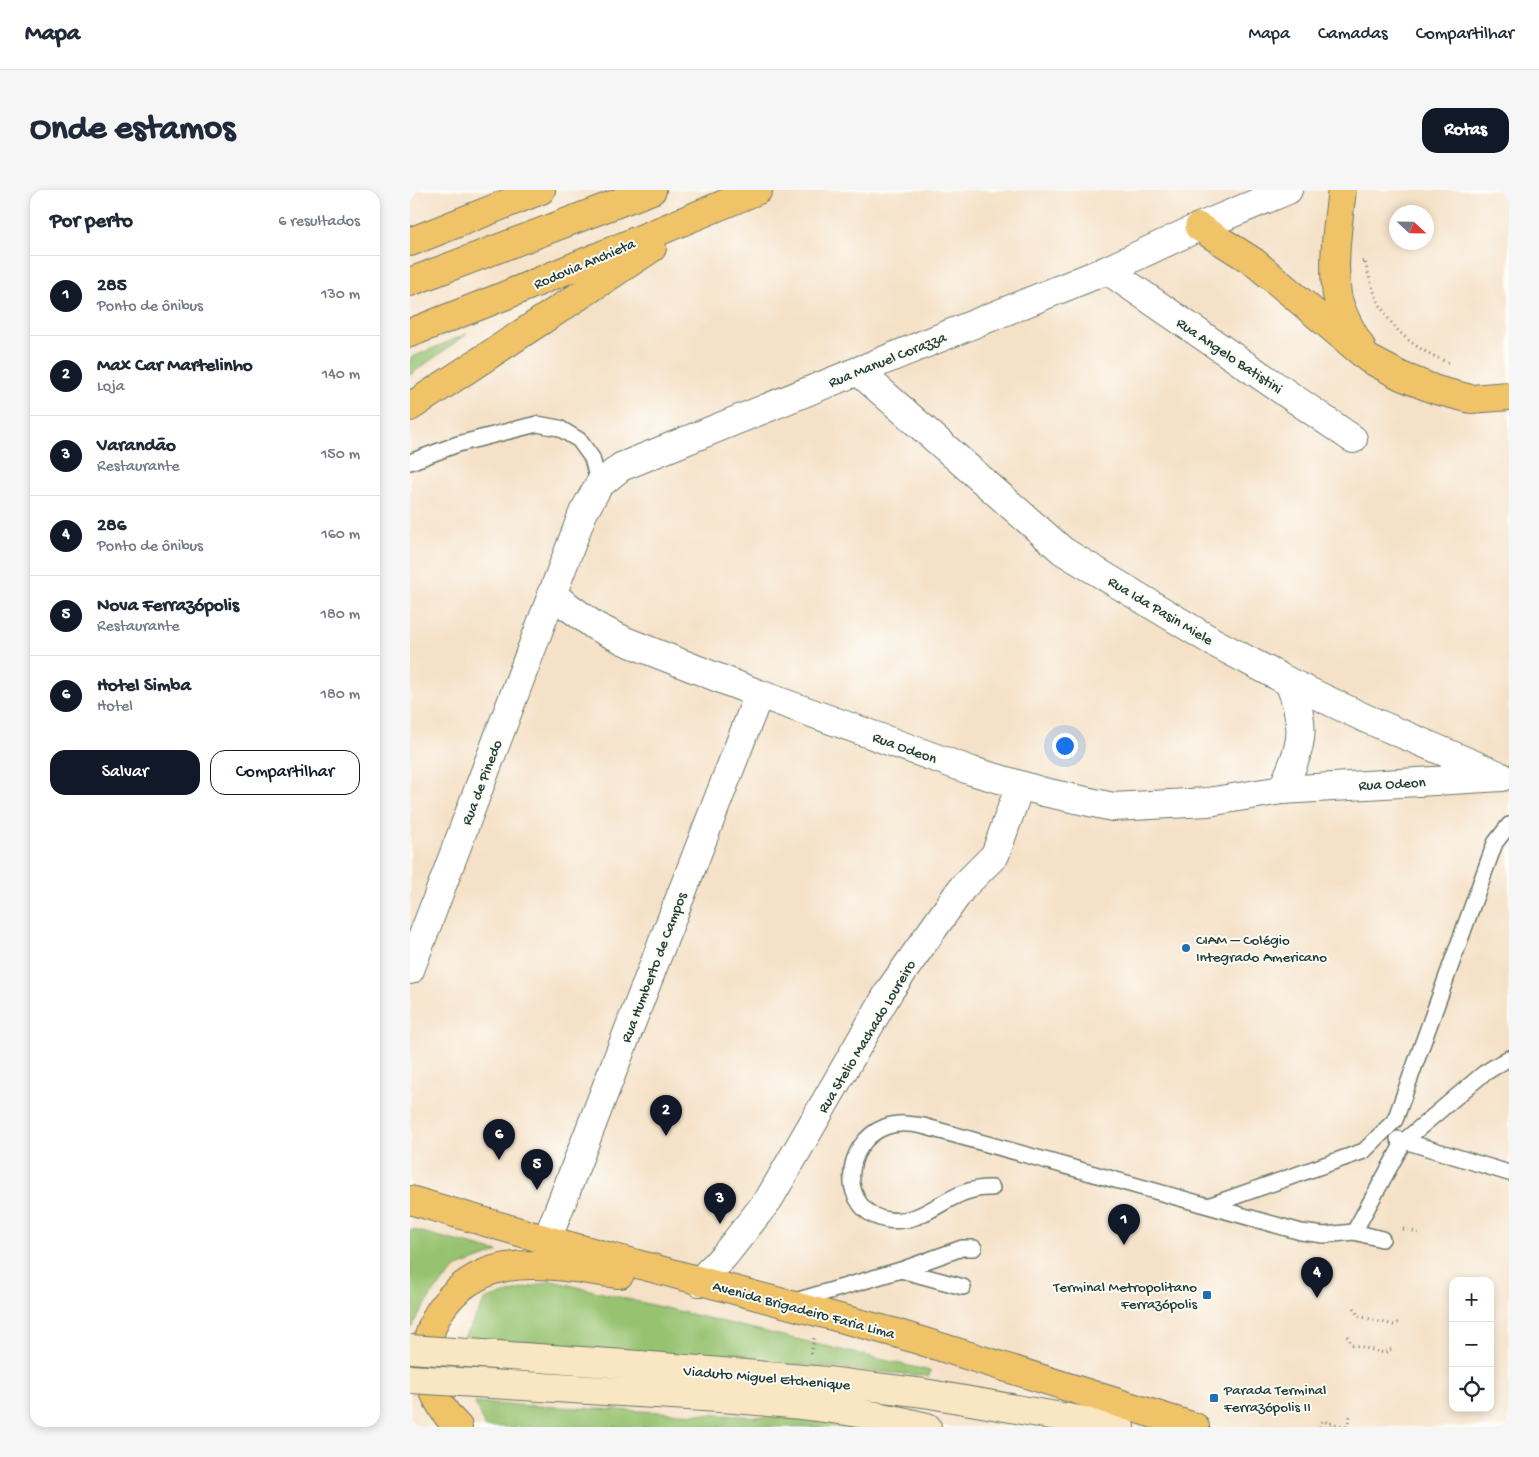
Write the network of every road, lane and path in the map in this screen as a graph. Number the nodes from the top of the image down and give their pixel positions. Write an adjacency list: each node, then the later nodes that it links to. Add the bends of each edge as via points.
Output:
1 (541, 190): 8 (main road)
2 (652, 190): 11 (main road)
3 (758, 190): 6 (main road, Rodovia Anchieta)
4 (1288, 190): 7 (street, Rua Manuel Corazza)
5 (1342, 190): 9 (main road)
6 (707, 211): 12 (main road, Rodovia Anchieta); 17 (main road)
7 (1199, 227): 10 (street, Rua Manuel Corazza); 13 (main road, via 1254,262)
8 (410, 242)
9 (1337, 268): 13 (main road, via 1337,295 1346,322); 14 (path, via 1365,261 1384,316 1429,356)
10 (1107, 270): 15 (street, Rua Manuel Corazza); 18 (street, Rua Angelo Batistini)
11 (410, 282)
12 (410, 333)
13 (1369, 359): 16 (main road, via 1436,390 1471,399)
14 (1454, 365)
15 (858, 371): 20 (street, Rua Manuel Corazza, via 621,467); 22 (street, Rua Ida Pasin Miele, via 1063,551 1215,643)
16 (1509, 396)
17 (410, 407)
18 (1354, 439)
19 (410, 462): 20 (lane, via 458,444 537,424 560,428 579,440 592,458)
20 (599, 485): 21 (street, Rua Manuel Corazza)
21 (551, 594): 23 (street, Rua Odeon, via 588,622 625,641); 28 (street, Rua de Pinedo)
22 (1289, 682): 24 (street, Rua Ida Pasin Miele); 26 (street, via 1299,707 1302,731 1298,754)
23 (758, 694): 25 (street, Rua Odeon, via 972,771); 39 (street, Rua Humberto de Campos)
24 (1506, 778): 26 (street, Rua Odeon)
25 (1020, 784): 26 (street, Rua Odeon, via 1112,807 1208,802); 43 (street, Rua Stelio Machado Loureiro, via 995,855 962,888 890,990 769,1199)
26 (1282, 790)
27 (1509, 825): 30 (lane, via 1495,843 1395,1120)
28 (410, 970)
29 (1509, 1058): 31 (lane, via 1484,1074)
30 (1382, 1135): 31 (lane); 35 (lane, via 1364,1151)
31 (1404, 1141): 32 (lane); 37 (lane)
32 (1509, 1172)
33 (992, 1188): 35 (lane, via 961,1193 918,1217 903,1221 887,1220 870,1214 860,1204 853,1192 851,1174 861,1145 872,1134 886,1126 905,1123)
34 (410, 1200): 39 (main road, Avenida Brigadeiro Faria Lima)
35 (1208, 1206): 37 (lane, via 1301,1232 1324,1235)
36 (1403, 1229): 38 (path)
37 (1354, 1232): 40 (lane)
38 (1420, 1233)
39 (547, 1240): 43 (main road, Avenida Brigadeiro Faria Lima)
40 (1382, 1240)
41 (974, 1248): 42 (lane, via 962,1248)
42 (901, 1270): 44 (lane); 45 (lane)
43 (699, 1282): 45 (main road, Avenida Brigadeiro Faria Lima); 55 (main road, via 529,1265 504,1268 472,1279 452,1294 438,1312 424,1358 431,1386)
44 (963, 1287)
45 (786, 1304): 47 (main road, Avenida Brigadeiro Faria Lima)
46 (1354, 1308): 48 (path, via 1358,1316 1394,1325)
47 (819, 1313): 53 (path); 58 (main road, Avenida Brigadeiro Faria Lima, via 1001,1365)
48 (1401, 1321)
49 (1347, 1336): 50 (path, via 1350,1344 1384,1353)
50 (1392, 1349)
51 (410, 1350): 53 (street, Viaduto Miguel Etchenique, bridge)
52 (410, 1379): 56 (street, Viaduto Miguel Etchenique, bridge, via 784,1402 863,1413)
53 (807, 1380): 57 (street, Viaduto Miguel Etchenique, via 924,1393)
54 (1350, 1416): 60 (path)
55 (458, 1427)
56 (928, 1427)
57 (1120, 1427)
58 (1195, 1427)
59 (1320, 1427): 60 (path, via 1322,1421)
60 (1346, 1427)

